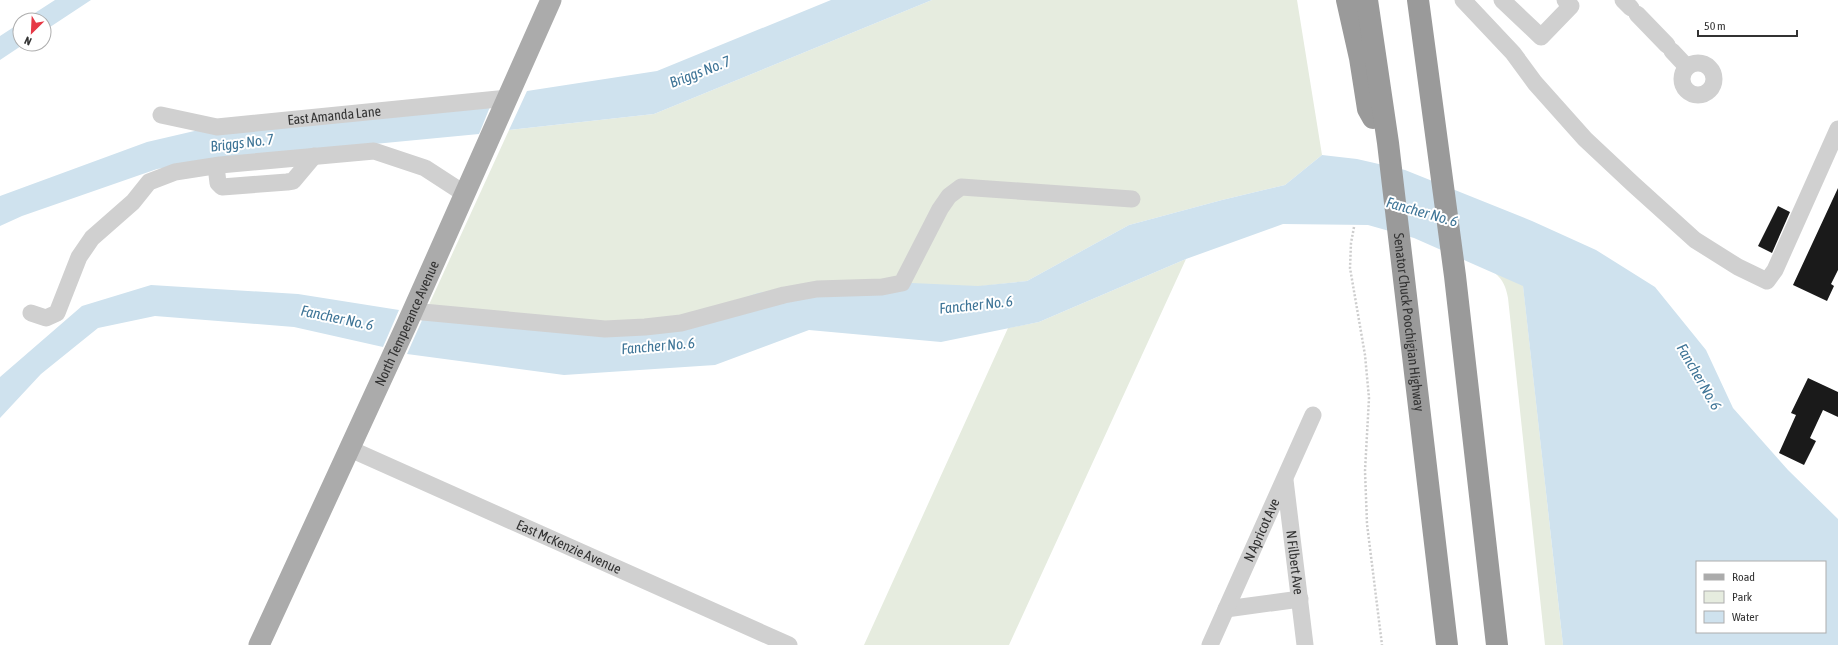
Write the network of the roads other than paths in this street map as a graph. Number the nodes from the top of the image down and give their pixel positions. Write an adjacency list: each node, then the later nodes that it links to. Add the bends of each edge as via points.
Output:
1 (551, 0): 10 (main road, North Temperance Avenue)
2 (1347, 0): 13 (highway, via 1368,109)
3 (1368, 0): 13 (highway, Senator Chuck Poochigian Highway)
4 (1418, 0): 30 (highway, via 1455,276)
5 (1463, 0): 12 (street, via 1513,53 1535,83 1585,139 1633,184 1695,240 1738,267 1767,281 1775,270)
6 (1502, 0): 7 (street, via 1540,37)
7 (1571, 2)
8 (1630, 7): 9 (street)
9 (1687, 67)
10 (508, 98): 11 (street, East Amanda Lane, via 217,127); 16 (main road, North Temperance Avenue)
11 (161, 115)
12 (1838, 129)
13 (1388, 143): 29 (highway, Senator Chuck Poochigian Highway)
14 (314, 156): 15 (street); 15 (street, via 294,181 287,182 222,187 218,183); 16 (street, via 374,151 425,168)
15 (216, 166): 18 (street, via 175,172 149,182 133,202 92,238 79,258 57,313 46,318)
16 (465, 194): 19 (main road, North Temperance Avenue)
17 (1132, 199): 19 (street, via 961,187 949,196 940,209 902,282 882,287 817,289 791,293 681,323 605,329)
18 (30, 313)
19 (409, 319): 21 (main road, North Temperance Avenue)
20 (1313, 415): 22 (street, N Apricot Ave)
21 (348, 448): 25 (main road, North Temperance Avenue); 26 (street, East McKenzie Avenue)
22 (1285, 480): 23 (street, N Filbert Ave); 24 (street, N Apricot Ave)
23 (1300, 599): 24 (street); 28 (street, N Filbert Ave)
24 (1226, 609): 27 (street, N Apricot Ave)
25 (259, 645)
26 (789, 645)
27 (1210, 645)
28 (1305, 645)
29 (1447, 645)
30 (1497, 645)

